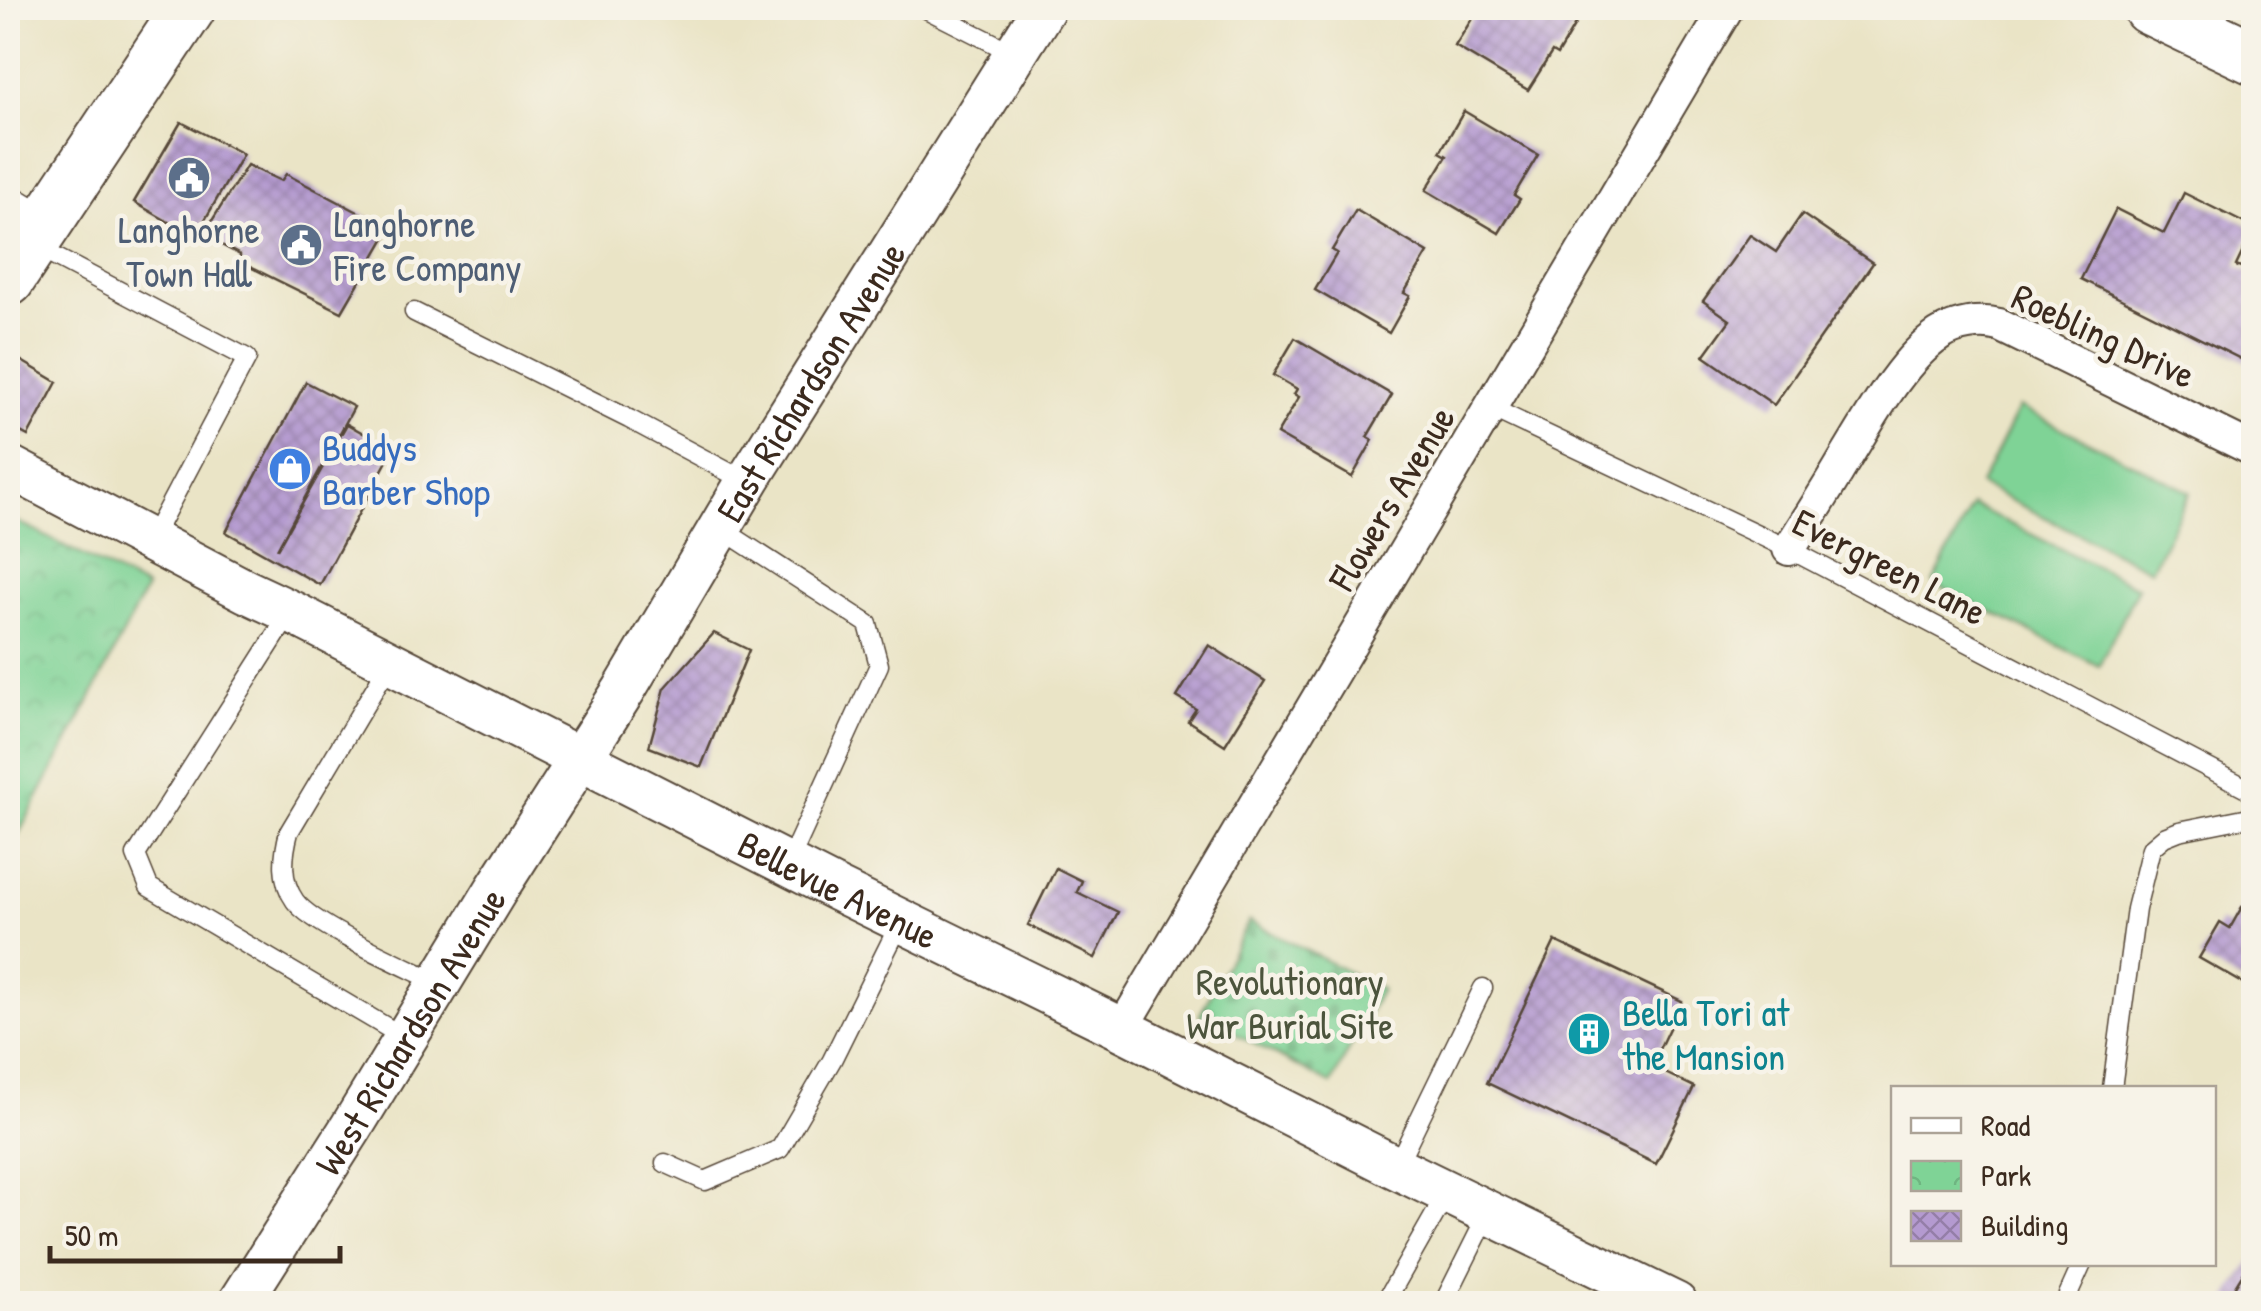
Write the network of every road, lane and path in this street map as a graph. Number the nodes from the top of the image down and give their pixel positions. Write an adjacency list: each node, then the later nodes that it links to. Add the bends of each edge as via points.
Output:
1 (189, 8): 8 (main road)
2 (924, 8): 6 (lane)
3 (1044, 8): 6 (street, East Richardson Avenue)
4 (1727, 8): 10 (street, Flowers Avenue)
5 (2149, 8): 7 (main road)
6 (1016, 54): 13 (street, East Richardson Avenue)
7 (2254, 58)
8 (24, 234): 15 (lane, via 247,358)
9 (414, 312): 13 (lane)
10 (1491, 408): 16 (lane, Evergreen Lane); 26 (street, Flowers Avenue)
11 (2254, 450): 16 (street, Roebling Drive, via 1998,325 1954,327 1912,360 1861,429)
12 (8, 466): 15 (street, Bellevue Avenue)
13 (747, 483): 14 (street, East Richardson Avenue)
14 (720, 528): 19 (street, East Richardson Avenue); 22 (lane, via 868,624 879,665)
15 (151, 540): 17 (street, Bellevue Avenue)
16 (1789, 549): 20 (lane, Evergreen Lane)
17 (291, 612): 18 (street, Bellevue Avenue); 27 (lane, via 136,855 149,887)
18 (390, 662): 19 (street, Bellevue Avenue); 24 (lane, via 289,832 282,860 292,898 304,911)
19 (579, 758): 22 (street, Bellevue Avenue); 24 (street, West Richardson Avenue)
20 (2254, 792)
21 (2254, 816): 28 (lane, via 2179,831 2151,848)
22 (788, 864): 23 (street, Bellevue Avenue)
23 (901, 921): 26 (street, Bellevue Avenue); 29 (lane, via 780,1149 705,1181)
24 (438, 983): 27 (street, West Richardson Avenue)
25 (1483, 988): 30 (lane)
26 (1122, 1029): 30 (street, Bellevue Avenue)
27 (406, 1038): 34 (street, West Richardson Avenue)
28 (2112, 1086)
29 (665, 1163)
30 (1395, 1167): 31 (street, Bellevue Avenue)
31 (1447, 1193): 32 (street, Bellevue Avenue); 35 (lane)
32 (1490, 1212): 36 (lane); 37 (street, Bellevue Avenue)
33 (2081, 1266): 38 (lane)
34 (240, 1304)
35 (1384, 1304)
36 (1442, 1304)
37 (1676, 1304)
38 (2064, 1304)

